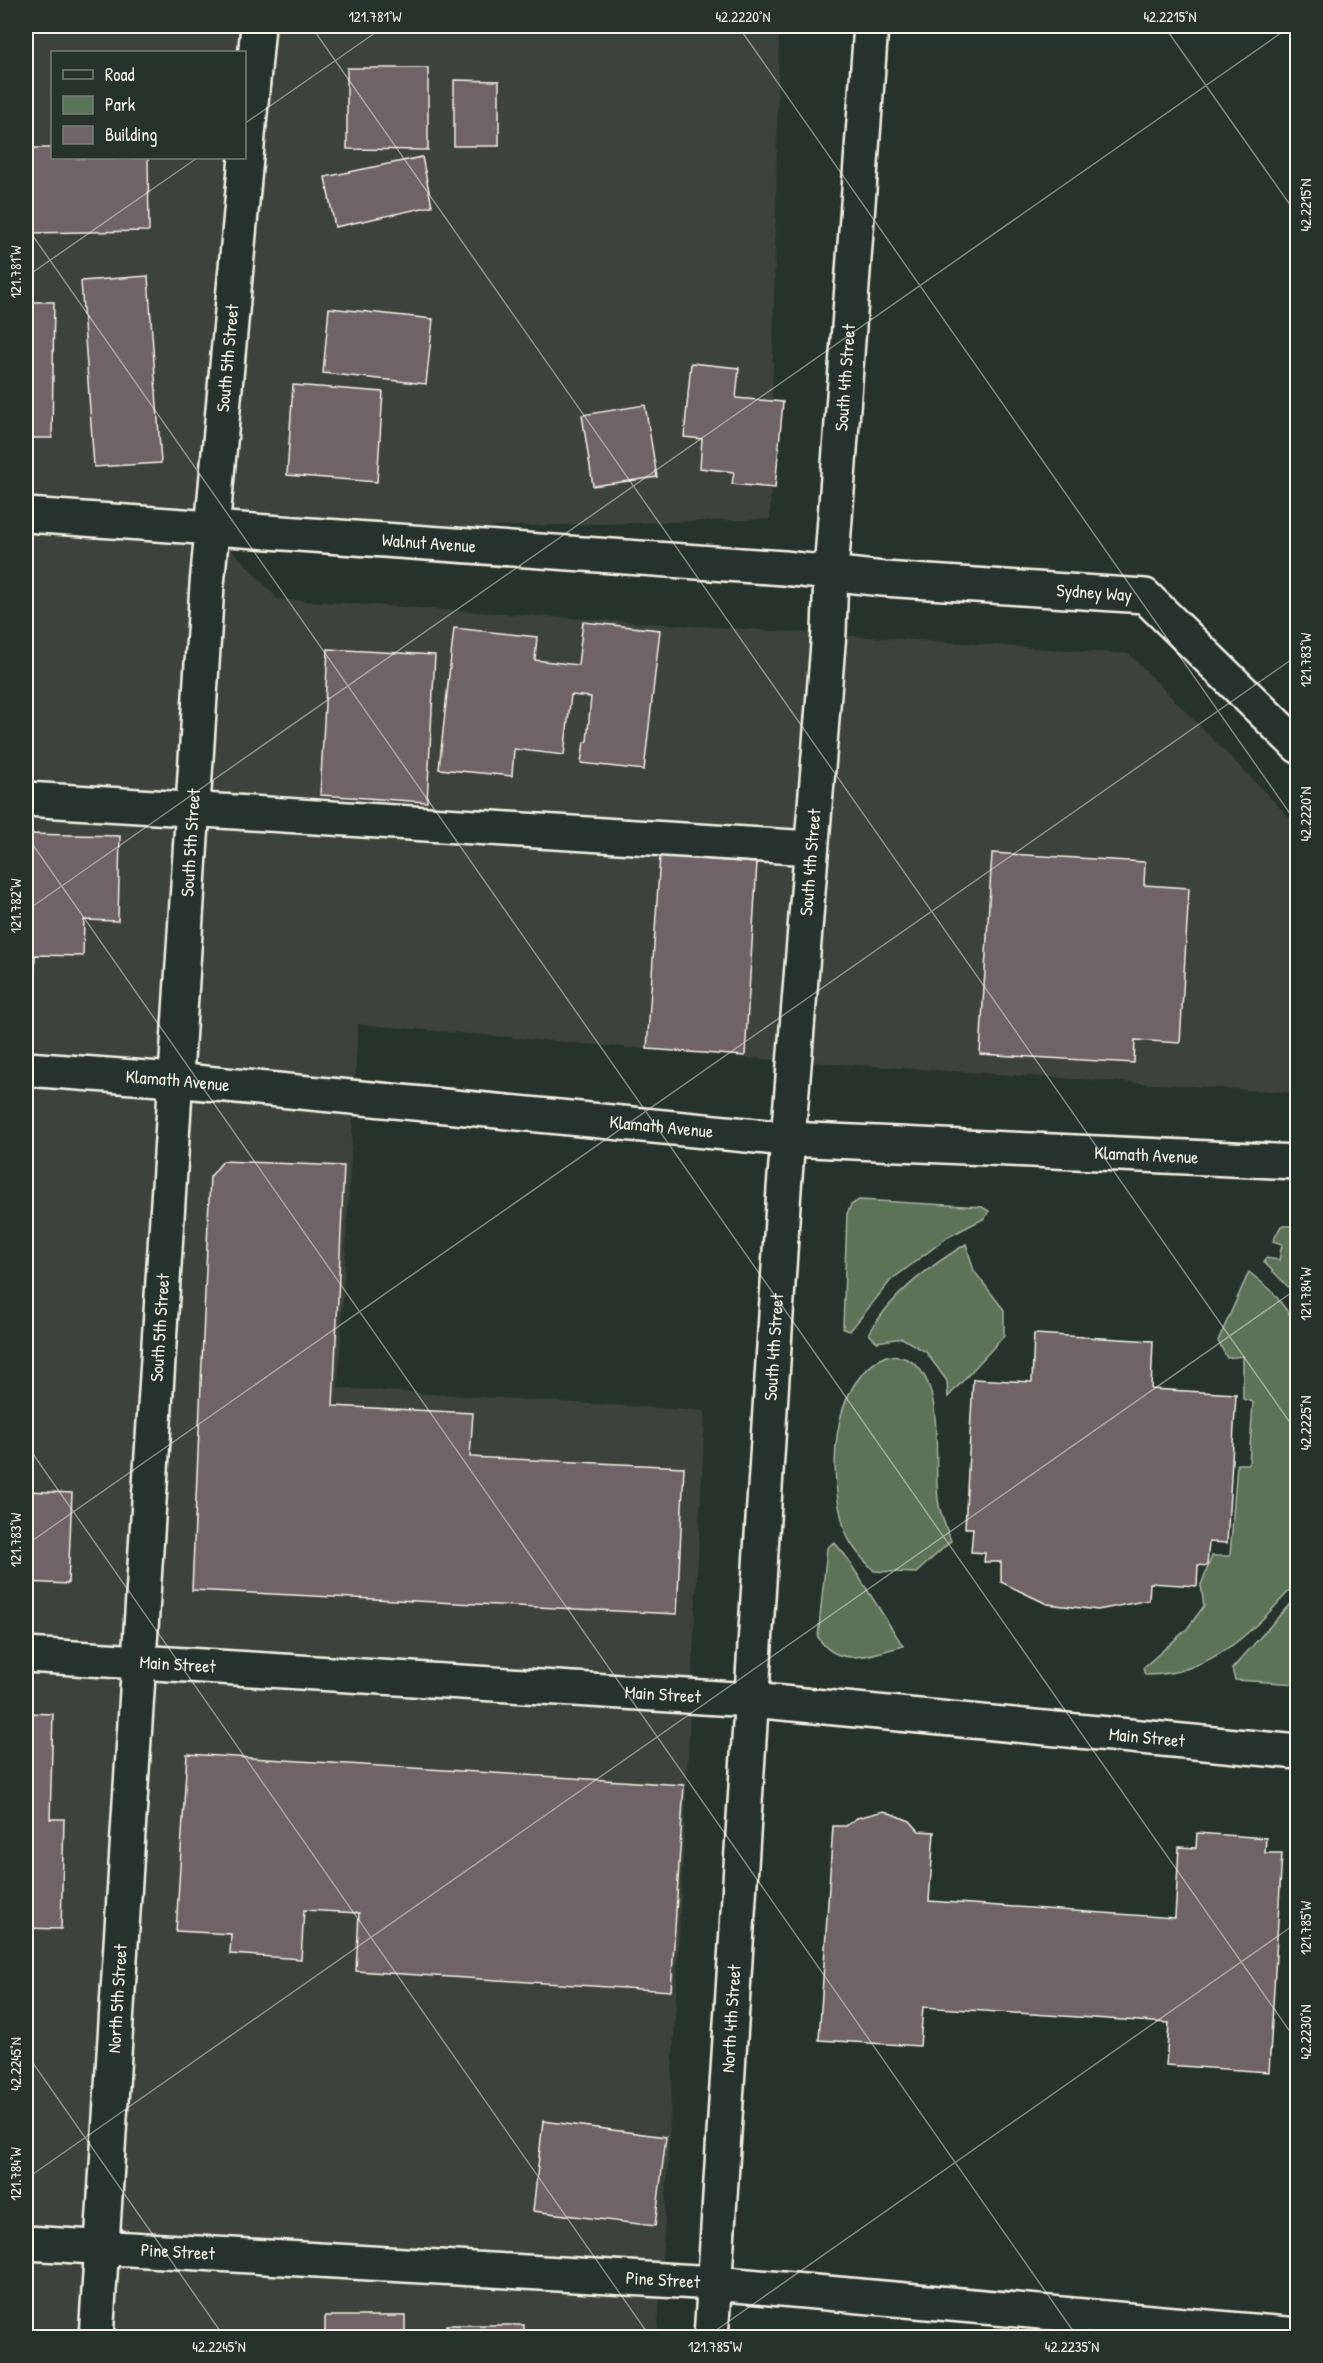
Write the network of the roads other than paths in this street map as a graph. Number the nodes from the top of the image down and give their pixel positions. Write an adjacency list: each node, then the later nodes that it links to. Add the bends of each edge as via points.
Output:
1 (258, 26): 3 (street, South 5th Street)
2 (871, 26): 7 (street, South 4th Street)
3 (246, 154)
4 (246, 159): 6 (street, South 5th Street)
5 (26, 516): 6 (street, Walnut Avenue)
6 (211, 529): 7 (street, Walnut Avenue); 10 (street, South 5th Street)
7 (831, 573): 8 (street, Sydney Way, via 1145,596); 11 (street, South 4th Street)
8 (1298, 746)
9 (26, 799): 10 (street)
10 (192, 809): 11 (street); 13 (street, South 5th Street)
11 (811, 848): 14 (street, South 4th Street)
12 (26, 1069): 13 (street, Klamath Avenue)
13 (174, 1080): 14 (street, Klamath Avenue); 17 (street, South 5th Street)
14 (788, 1139): 15 (street, Klamath Avenue); 18 (street, South 4th Street)
15 (1298, 1162)
16 (26, 1655): 17 (street, Main Street)
17 (139, 1660): 18 (street, Main Street); 21 (street, North 5th Street)
18 (751, 1700): 19 (street, Main Street); 22 (street, North 4th Street)
19 (1298, 1752)
20 (26, 2243): 21 (street, Pine Street)
21 (102, 2249): 22 (street, Pine Street); 24 (street, North 5th Street)
22 (714, 2283): 23 (street, Pine Street); 25 (street, North 4th Street)
23 (1298, 2335)
24 (96, 2337)
25 (711, 2337)

